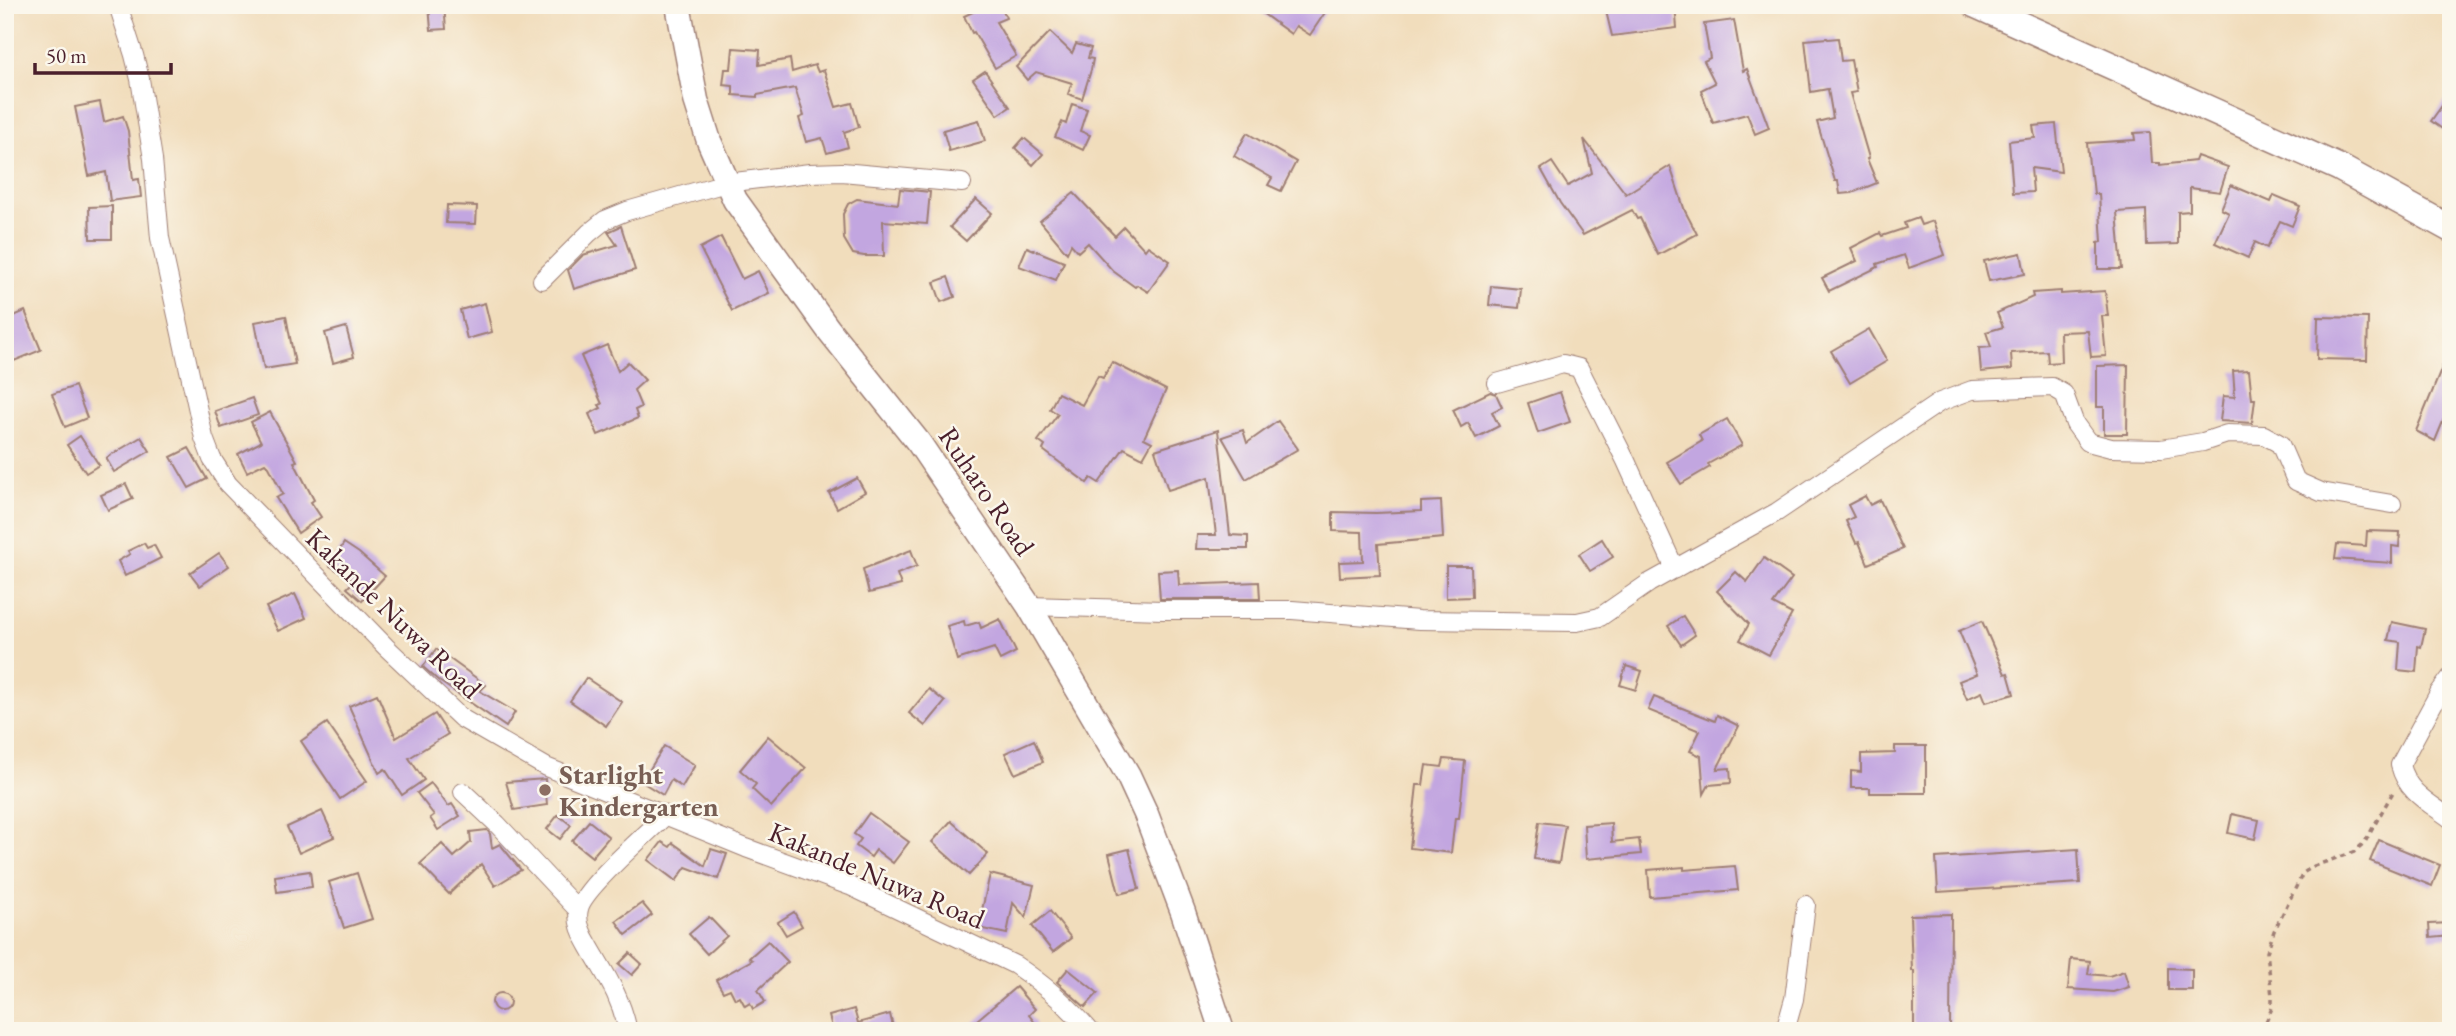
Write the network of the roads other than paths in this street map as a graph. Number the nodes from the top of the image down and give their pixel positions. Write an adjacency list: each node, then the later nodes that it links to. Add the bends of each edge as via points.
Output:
1 (118, 5): 14 (street, Kakande Nuwa Road, via 140,79 160,238 204,438 223,477 461,718 546,767)
2 (678, 5): 4 (street, Ruharo Road, via 696,100)
3 (1976, 5): 6 (main road, via 2340,168)
4 (726, 183): 5 (street, via 842,172); 7 (street, via 606,220); 11 (street, Ruharo Road, via 828,329 919,443)
5 (962, 183)
6 (2451, 229)
7 (542, 280)
8 (1497, 383): 10 (street, via 1563,364 1579,368)
9 (2392, 504): 10 (street, via 2321,492 2296,481 2280,444 2264,435 2227,434 2161,449 2111,448 2088,442 2075,424 2064,394 2052,387 1972,390 1940,402 1777,512)
10 (1675, 569): 11 (street, via 1600,617 1577,622 1419,620 1292,610)
11 (1029, 606): 20 (street, Ruharo Road, via 1146,814)
12 (2451, 677): 15 (street, via 2400,765 2410,787)
13 (463, 792): 17 (street)
14 (666, 815): 17 (street, via 591,889); 19 (street, Kakande Nuwa Road, via 850,886 1015,965)
15 (2451, 819)
16 (1806, 905): 21 (street, via 1794,999)
17 (578, 910): 18 (street, via 579,926 612,982)
18 (628, 1031)
19 (1090, 1031)
20 (1222, 1031)
21 (1785, 1031)

